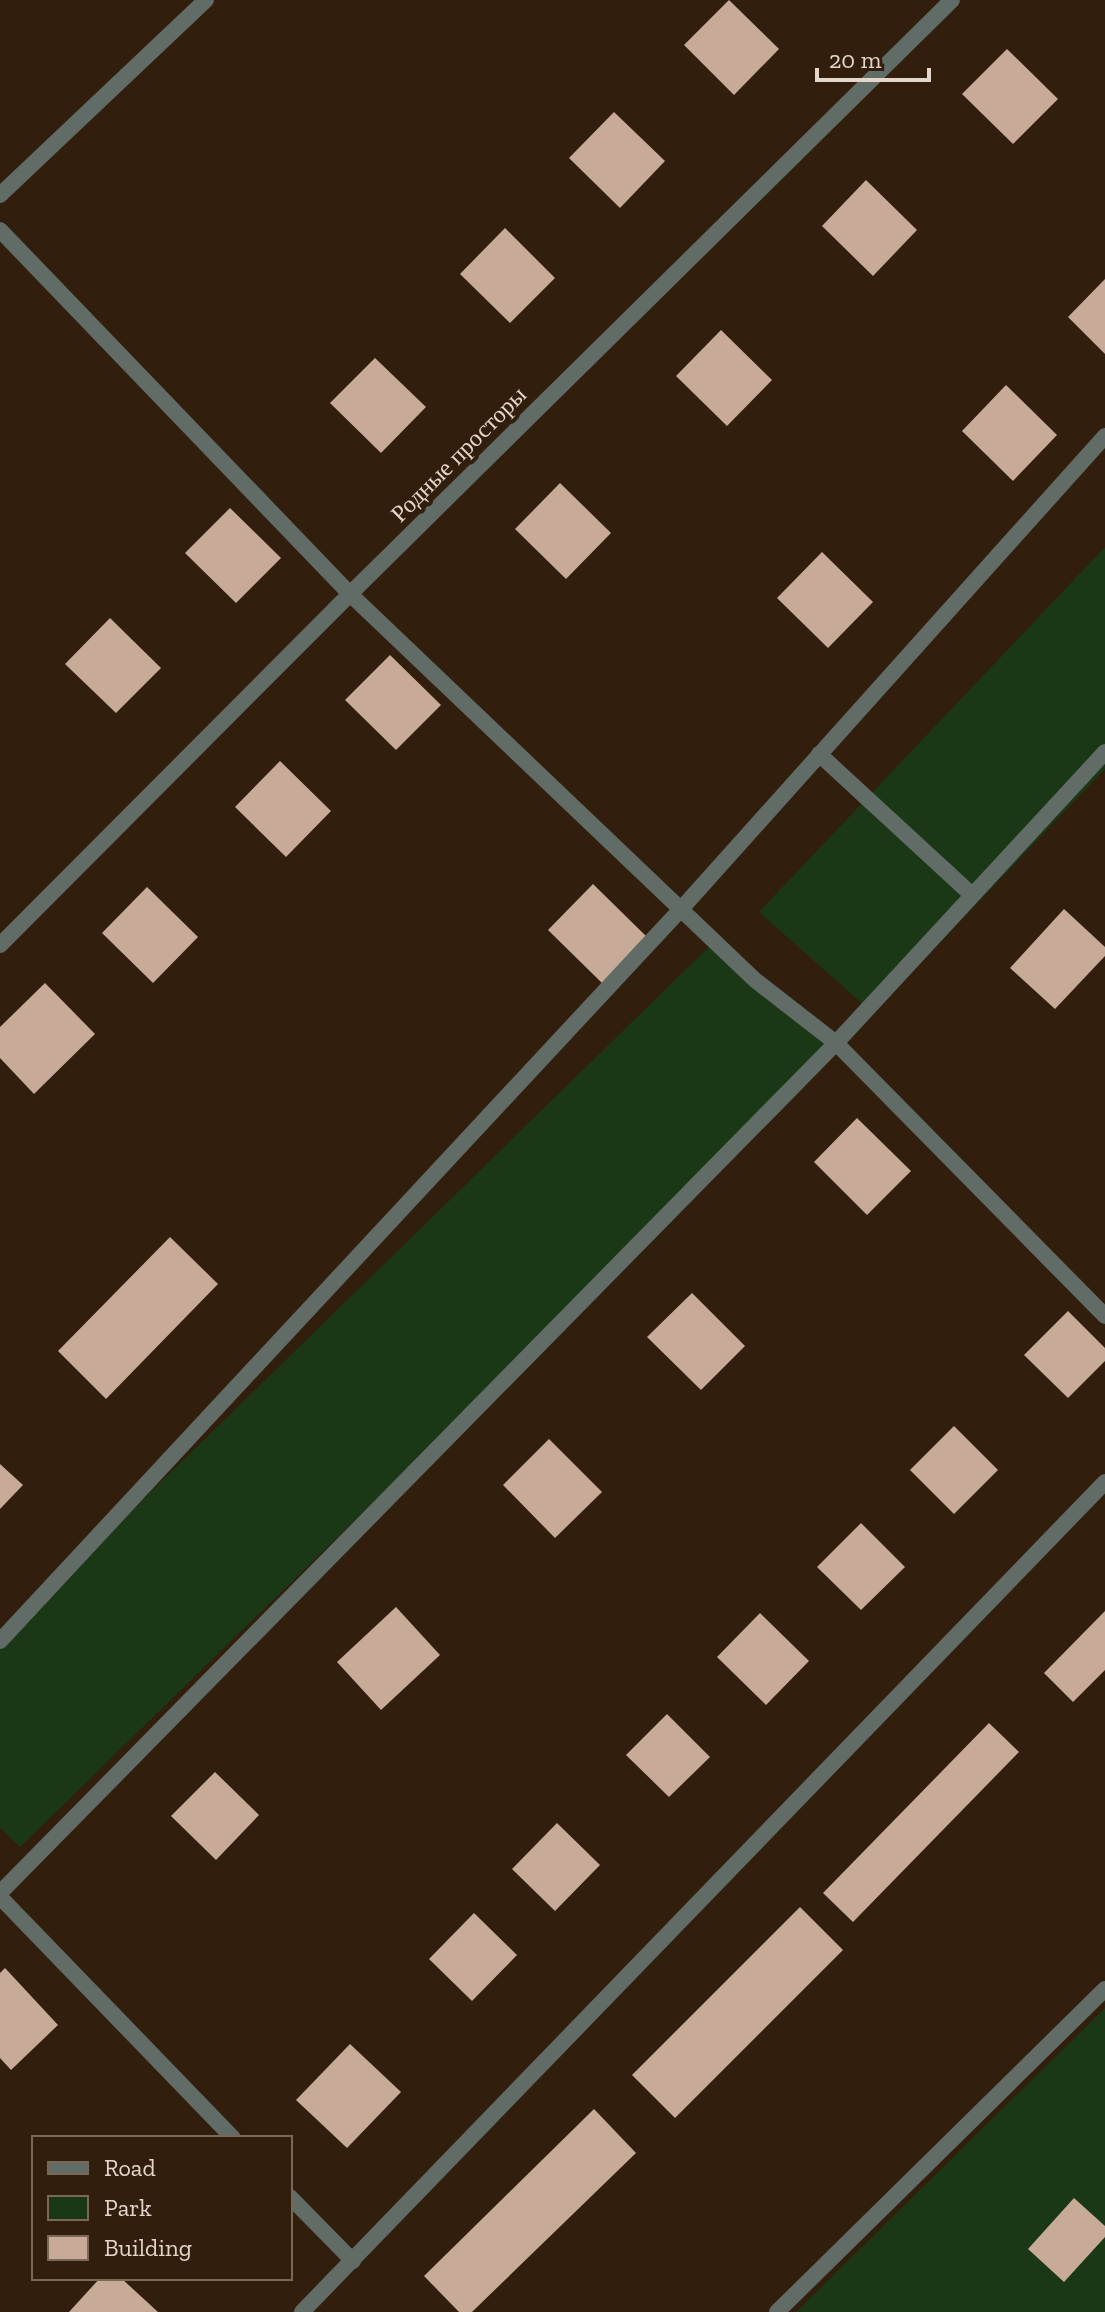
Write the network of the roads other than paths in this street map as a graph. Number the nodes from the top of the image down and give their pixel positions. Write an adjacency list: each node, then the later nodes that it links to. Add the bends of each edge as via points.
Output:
1 (206, 0): 3 (street)
2 (952, 0): 6 (street, Родные просторы)
3 (0, 195)
4 (0, 230): 6 (street)
5 (1105, 436): 8 (street)
6 (350, 594): 10 (street); 11 (street, Родные просторы)
7 (1105, 752): 9 (street)
8 (819, 754): 9 (street); 10 (street)
9 (972, 895): 12 (street)
10 (682, 908): 12 (street, via 755,980); 15 (street)
11 (0, 945)
12 (836, 1043): 13 (street); 16 (street)
13 (1105, 1316)
14 (1105, 1482): 20 (street)
15 (0, 1641)
16 (0, 1895): 18 (street)
17 (1105, 1989): 22 (street)
18 (231, 2136)
19 (292, 2199): 20 (street)
20 (353, 2261): 21 (street)
21 (302, 2312)
22 (777, 2312)

